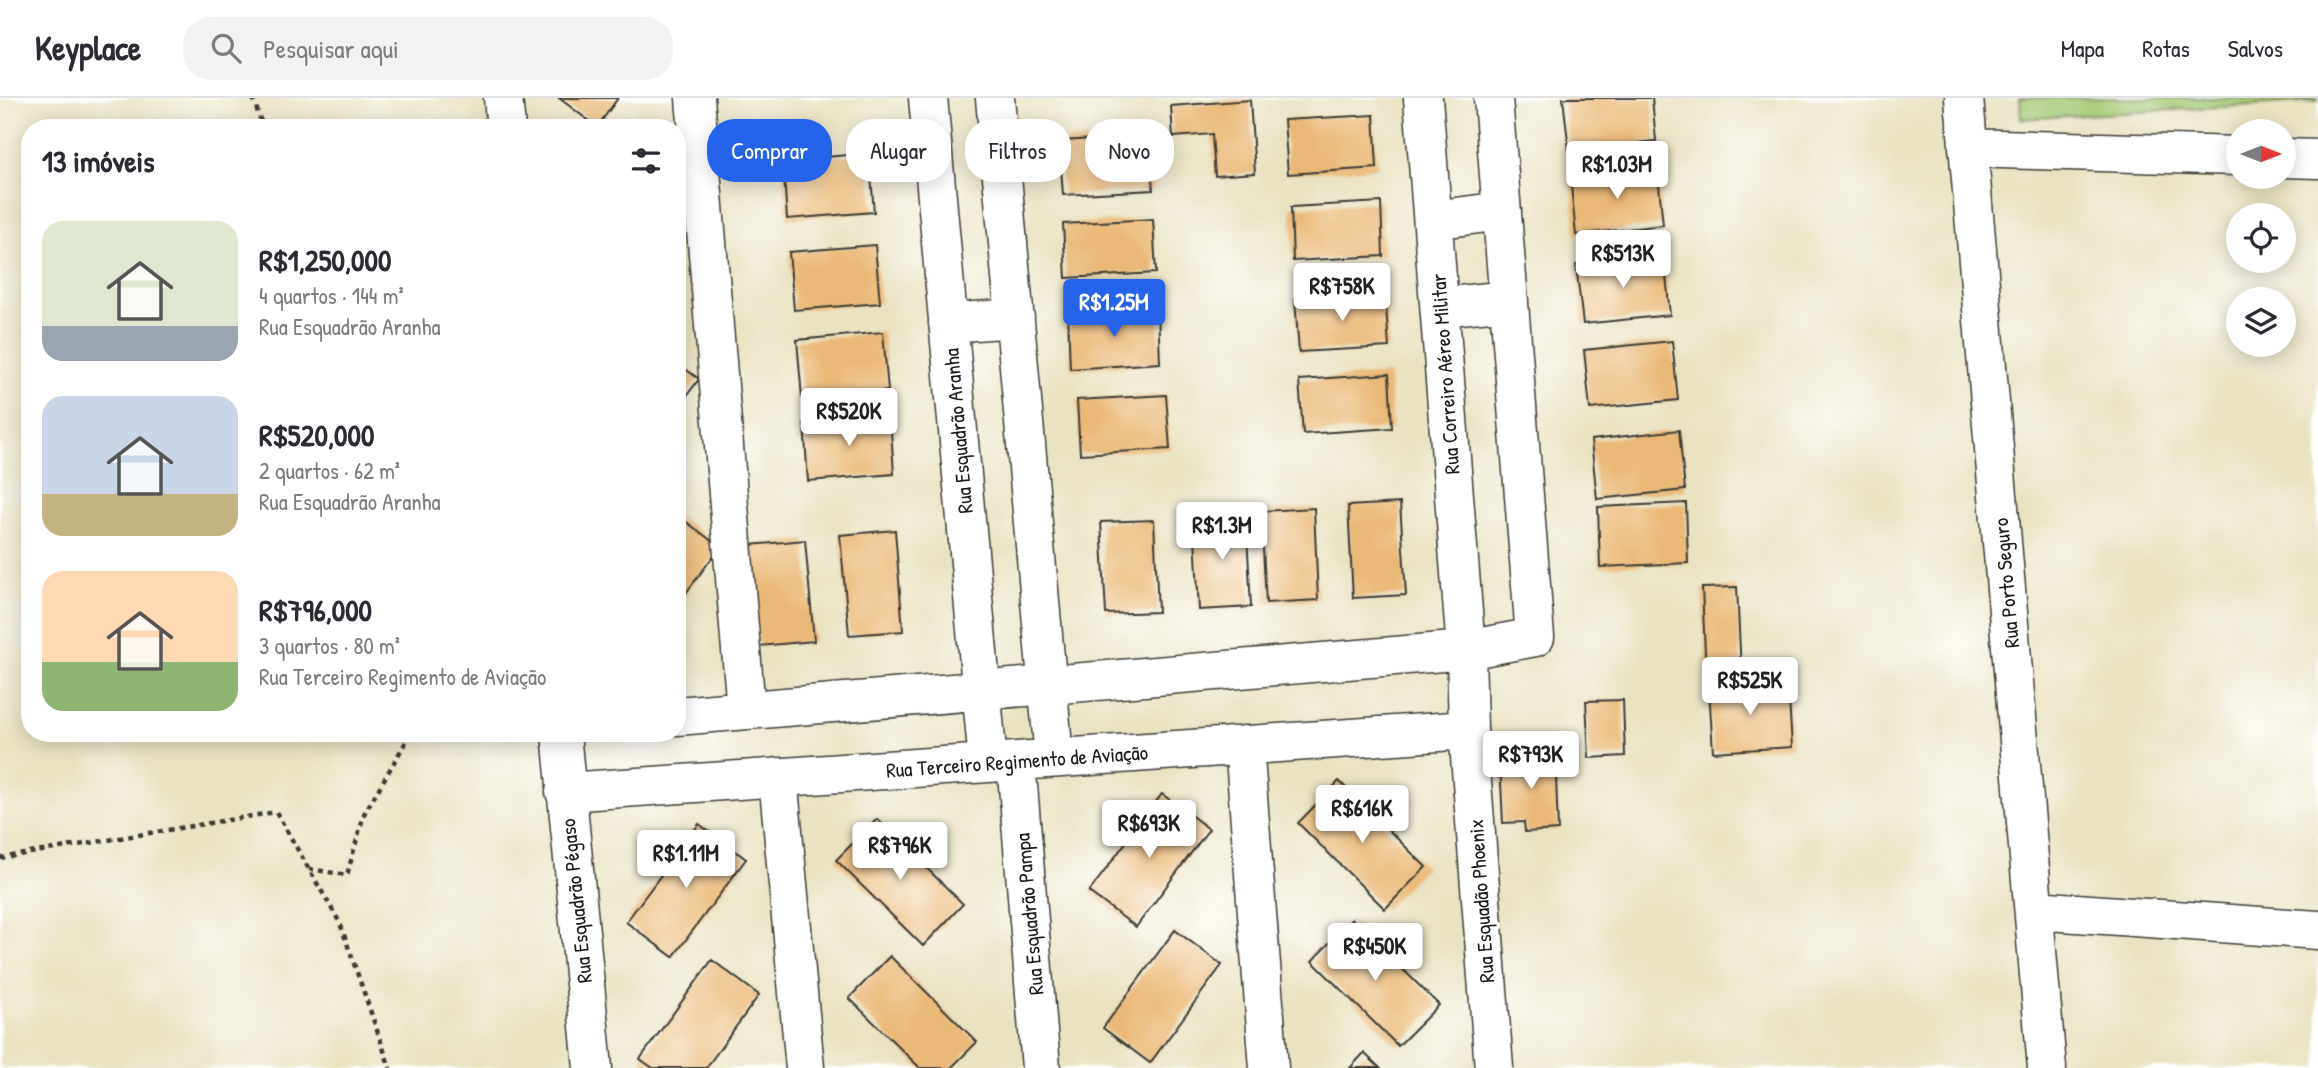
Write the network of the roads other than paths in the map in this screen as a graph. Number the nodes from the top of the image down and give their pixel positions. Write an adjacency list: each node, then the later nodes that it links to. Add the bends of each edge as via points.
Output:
1 (503, 98): 8 (street)
2 (695, 98): 22 (street)
3 (928, 98): 18 (street, Rua Esquadrão Aranha)
4 (995, 98): 17 (street)
5 (1423, 98): 14 (street, Rua Correiro Aéreo Militar)
6 (1493, 98): 13 (street)
7 (1964, 98): 9 (street, Rua Porto Seguro)
8 (505, 119)
9 (1968, 148): 10 (street); 31 (street, Rua Porto Seguro)
10 (2226, 156)
11 (2296, 158): 12 (street)
12 (2318, 159)
13 (1502, 211): 14 (street); 15 (street)
14 (1433, 220): 16 (street, Rua Correiro Aéreo Militar)
15 (1508, 300): 16 (street); 19 (street, via 1535,637)
16 (1440, 307): 19 (street, Rua Correiro Aéreo Militar)
17 (1015, 318): 18 (street); 20 (street)
18 (948, 323): 21 (street, Rua Esquadrão Aranha)
19 (1466, 650): 20 (street); 24 (street, Rua Esquadão Phoenix)
20 (1048, 685): 21 (street); 27 (street)
21 (982, 691): 22 (street); 28 (street, Rua Esquadrão Aranha)
22 (746, 710): 23 (street)
23 (686, 715)
24 (1468, 730): 26 (street, Rua Terceiro Regimento de Aviação); 37 (street, Rua Esquadão Phoenix)
25 (562, 742): 30 (street, Rua Esquadrão Pégaso)
26 (1244, 745): 27 (street, Rua Terceiro Regimento de Aviação); 36 (street)
27 (1054, 758): 28 (street, Rua Terceiro Regimento de Aviação)
28 (1002, 762): 29 (street, Rua Terceiro Regimento de Aviação); 35 (street, Rua Esquadrão Pampa)
29 (778, 778): 30 (street, Rua Terceiro Regimento de Aviação); 34 (street)
30 (565, 792): 33 (street, Rua Esquadrão Pégaso)
31 (2034, 910): 32 (street); 38 (street, Rua Porto Seguro)
32 (2318, 930)
33 (593, 1068)
34 (805, 1068)
35 (1041, 1068)
36 (1269, 1068)
37 (1494, 1068)
38 (2047, 1068)

